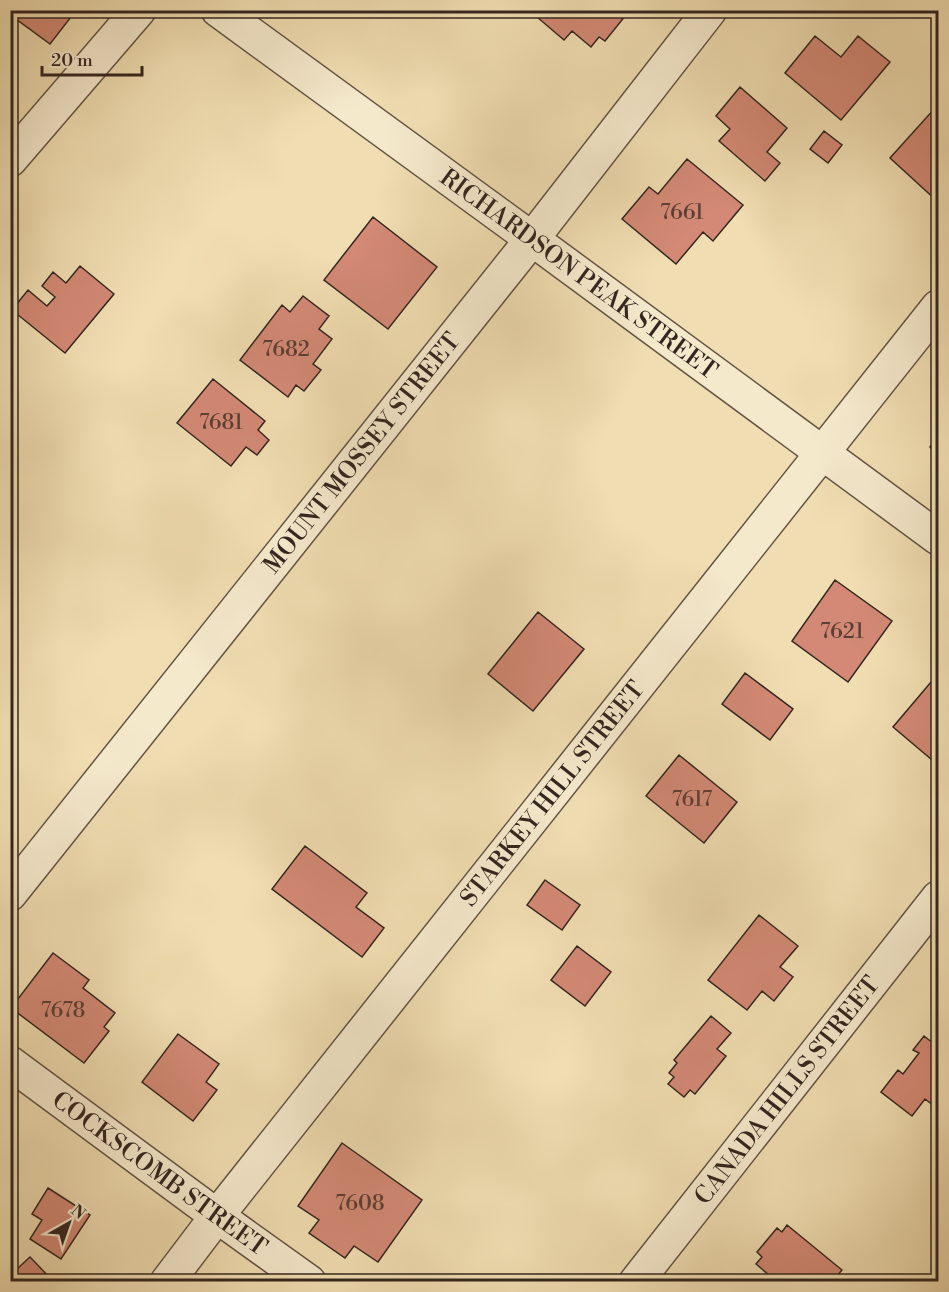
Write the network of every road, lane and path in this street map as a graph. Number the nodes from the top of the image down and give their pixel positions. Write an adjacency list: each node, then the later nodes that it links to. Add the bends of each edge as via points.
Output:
1 (139, 10): 4 (street)
2 (218, 10): 5 (street, RICHARDSON PEAK STREET)
3 (710, 10): 5 (street, MOUNT MOSSEY STREET)
4 (10, 160)
5 (532, 239): 7 (street, RICHARDSON PEAK STREET); 9 (street, MOUNT MOSSEY STREET)
6 (939, 307): 7 (street, STARKEY HILL STREET)
7 (822, 453): 8 (street, RICHARDSON PEAK STREET); 12 (street, STARKEY HILL STREET)
8 (939, 538)
9 (10, 894)
10 (939, 898): 15 (street, CANADA HILLS STREET)
11 (10, 1063): 12 (street, COCKSCOMB STREET)
12 (217, 1216): 13 (street, STARKEY HILL STREET); 14 (street, COCKSCOMB STREET)
13 (167, 1281)
14 (309, 1281)
15 (636, 1281)

